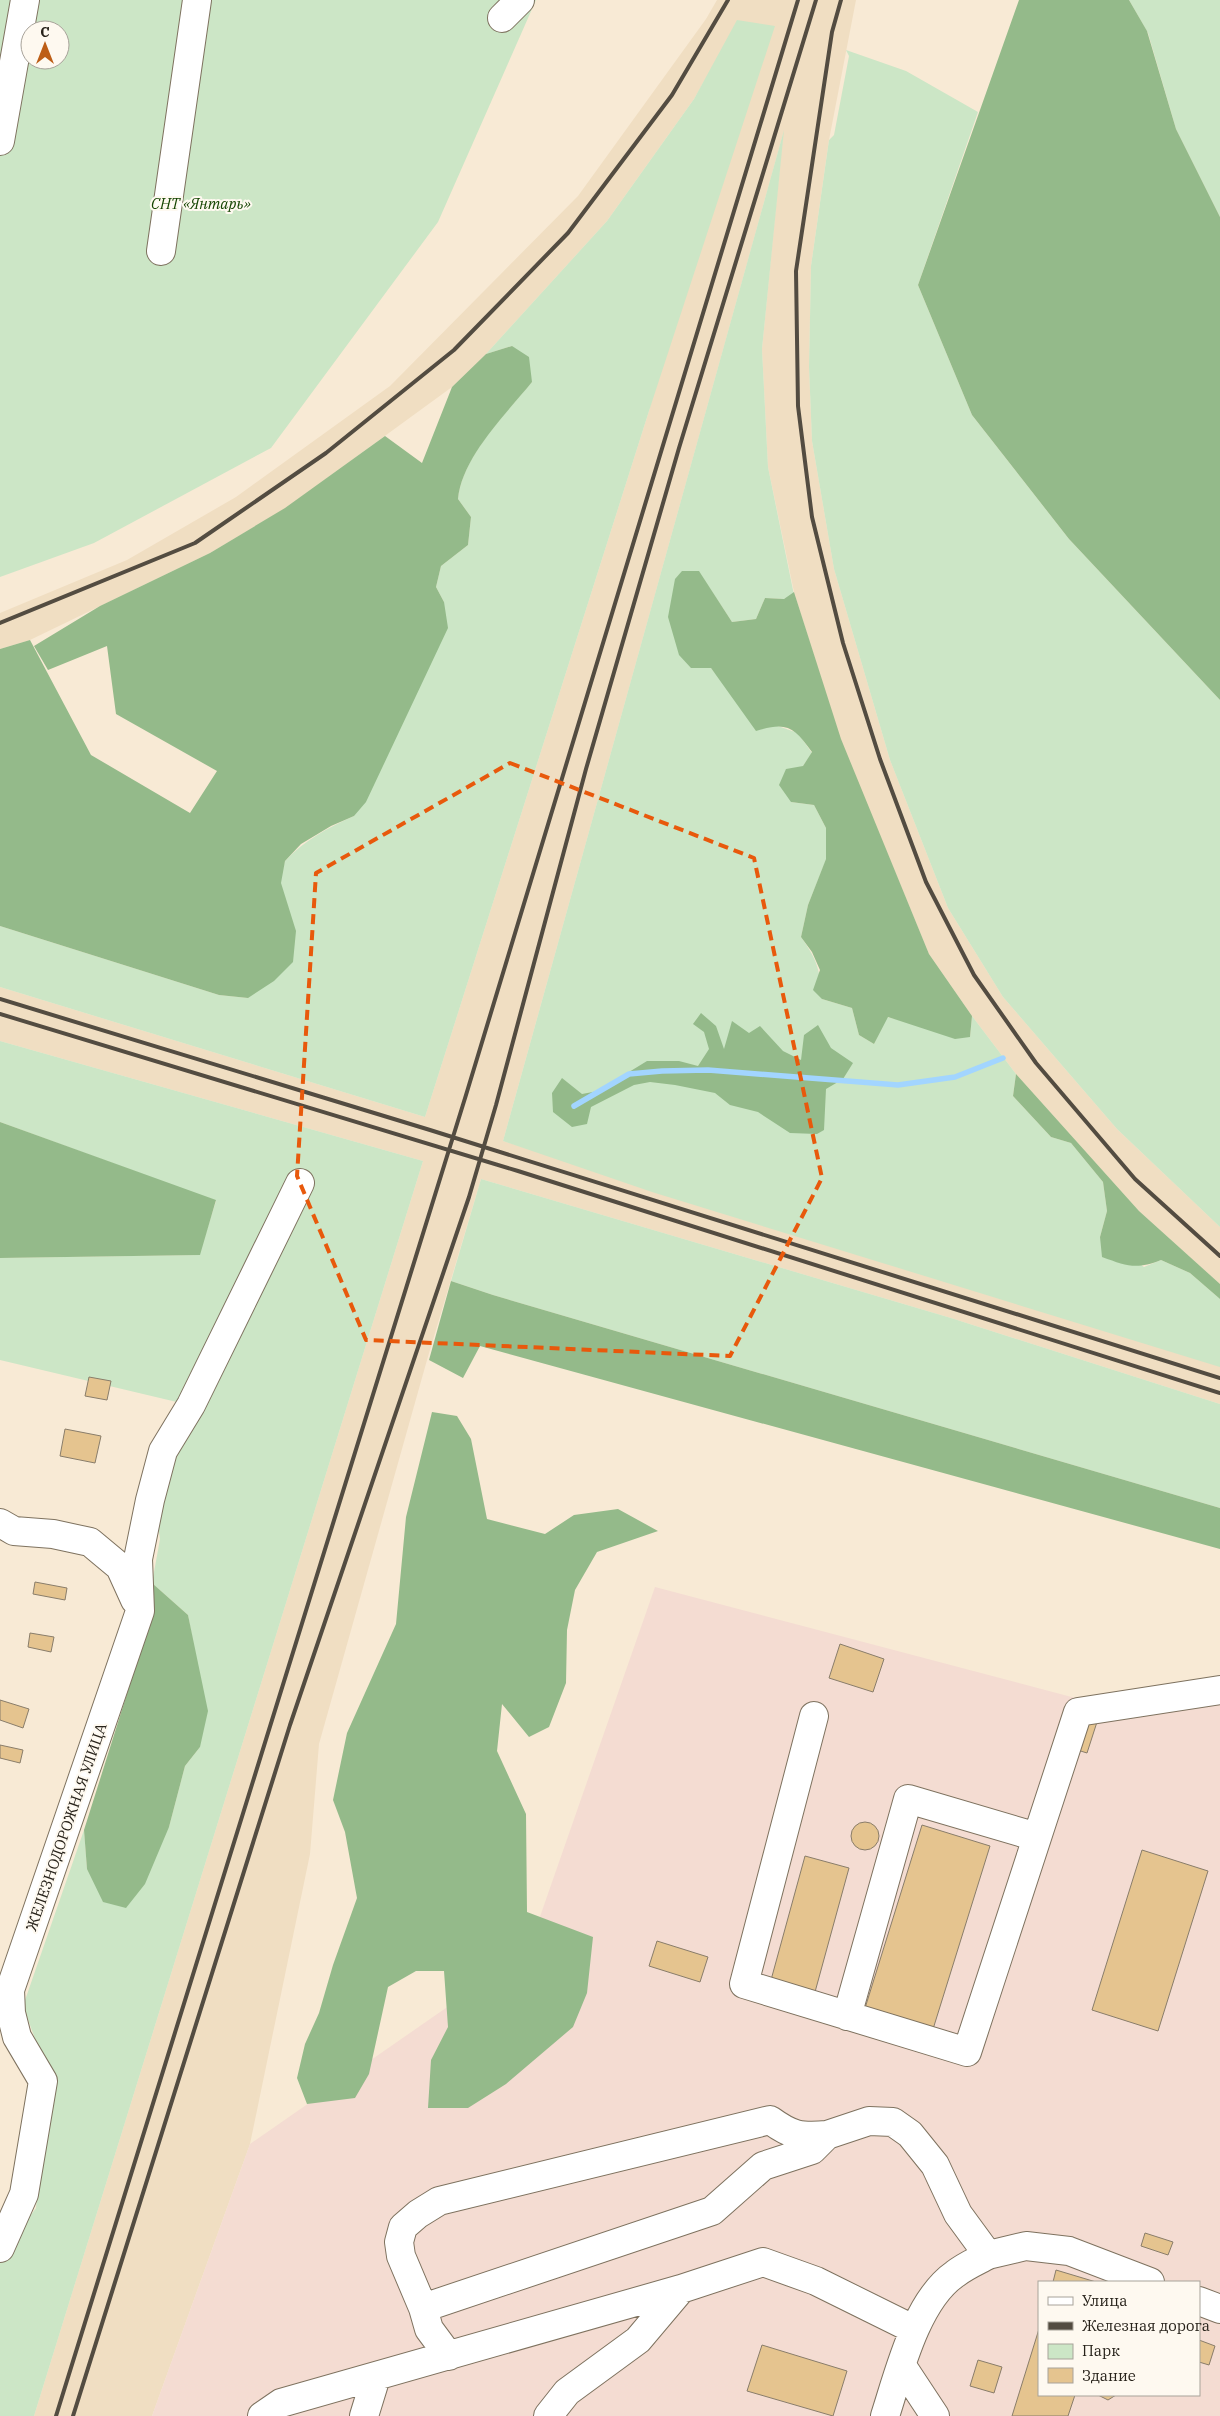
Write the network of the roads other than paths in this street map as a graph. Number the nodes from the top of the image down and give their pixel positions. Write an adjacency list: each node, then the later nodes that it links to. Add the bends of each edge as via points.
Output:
1 (25, 0): 3 (street)
2 (197, 0): 4 (street)
3 (0, 141)
4 (161, 251)
5 (300, 1183): 7 (street, ЖЕЛЕЗНОДОРОЖНАЯ УЛИЦА, via 190,1405 163,1451 138,1559)
6 (0, 1523): 7 (street, via 14,1531 53,1534 90,1542 120,1567)
7 (140, 1611): 13 (street, ЖЕЛЕЗНОДОРОЖНАЯ УЛИЦА, via 10,1990 17,2037 43,2081 24,2194)
8 (1220, 1690): 10 (street, via 1078,1712)
9 (814, 1716): 11 (street, via 744,1984)
10 (1037, 1837): 11 (street, via 967,2052); 11 (street, via 908,1799)
11 (848, 2016)
12 (828, 2135): 14 (street, via 869,2121 893,2122 904,2130 934,2165 958,2214); 18 (street, via 812,2150 764,2166 712,2211); 18 (street, via 803,2137 787,2132 770,2120 439,2201 403,2227 399,2242 401,2256)
13 (0, 2248)
14 (988, 2255): 15 (street, via 1026,2246 1069,2251); 20 (street, via 953,2274)
15 (1147, 2281)
16 (680, 2289): 20 (street, via 764,2262 816,2281); 21 (street); 26 (street, via 638,2340 567,2392)
17 (1200, 2301): 19 (street)
18 (423, 2308): 21 (street, via 429,2329)
19 (1220, 2309)
20 (913, 2329): 22 (street)
21 (449, 2356): 23 (street)
22 (902, 2366): 27 (street); 28 (street)
23 (376, 2377): 24 (street, via 281,2403); 25 (street)
24 (262, 2416)
25 (364, 2416)
26 (548, 2416)
27 (886, 2416)
28 (935, 2416)

